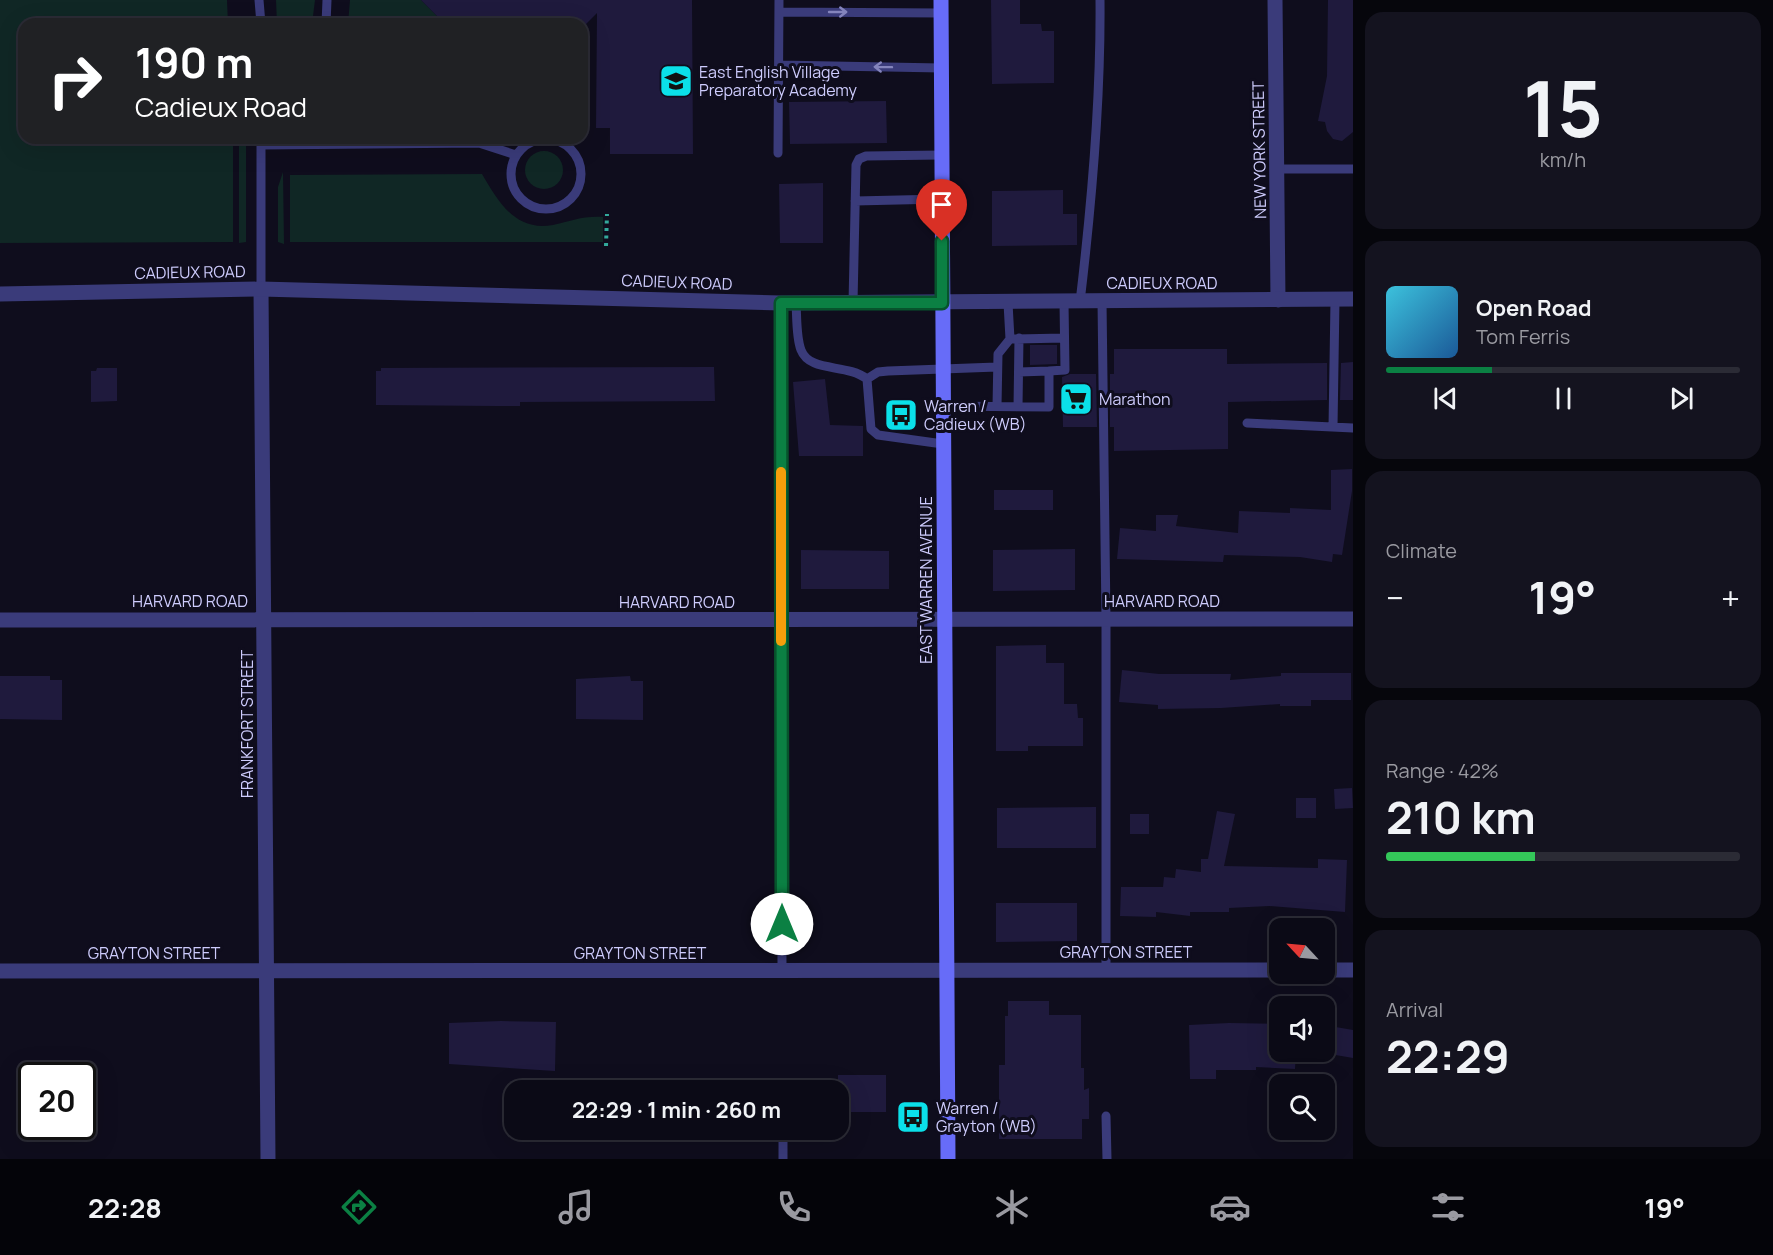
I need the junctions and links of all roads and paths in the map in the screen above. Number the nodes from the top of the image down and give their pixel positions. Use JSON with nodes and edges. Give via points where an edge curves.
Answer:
{"nodes":[{"id":1,"x":259,"y":0,"type":"edge"},
{"id":2,"x":327,"y":0,"type":"edge"},
{"id":3,"x":779,"y":0,"type":"edge"},
{"id":4,"x":1100,"y":0,"type":"edge"},
{"id":5,"x":1275,"y":0,"type":"edge"},
{"id":6,"x":941,"y":6,"type":"edge"},
{"id":7,"x":779,"y":12,"type":"junction"},
{"id":8,"x":260,"y":18,"type":"edge"},
{"id":9,"x":326,"y":18,"type":"edge"},
{"id":10,"x":779,"y":65,"type":"junction"},
{"id":11,"x":941,"y":68,"type":"junction"},
{"id":12,"x":261,"y":144,"type":"edge"},
{"id":13,"x":482,"y":144,"type":"edge"},
{"id":14,"x":529,"y":144,"type":"edge"},
{"id":15,"x":564,"y":144,"type":"edge"},
{"id":16,"x":778,"y":153,"type":"dead end"},
{"id":17,"x":516,"y":155,"type":"junction"},
{"id":18,"x":942,"y":155,"type":"junction"},
{"id":19,"x":1277,"y":169,"type":"junction"},
{"id":20,"x":1353,"y":169,"type":"edge"},
{"id":21,"x":942,"y":199,"type":"junction"},
{"id":22,"x":855,"y":201,"type":"junction"},
{"id":23,"x":607,"y":214,"type":"dead end"},
{"id":24,"x":606,"y":246,"type":"dead end"},
{"id":25,"x":261,"y":289,"type":"junction"},
{"id":26,"x":0,"y":294,"type":"edge"},
{"id":27,"x":1353,"y":299,"type":"edge"},
{"id":28,"x":1278,"y":300,"type":"junction"},
{"id":29,"x":1335,"y":300,"type":"junction"},
{"id":30,"x":1102,"y":301,"type":"junction"},
{"id":31,"x":1064,"y":302,"type":"junction"},
{"id":32,"x":1080,"y":302,"type":"junction"},
{"id":33,"x":789,"y":303,"type":"junction"},
{"id":34,"x":853,"y":303,"type":"junction"},
{"id":35,"x":942,"y":303,"type":"junction"},
{"id":36,"x":1008,"y":303,"type":"junction"},
{"id":37,"x":1064,"y":338,"type":"junction"},
{"id":38,"x":1015,"y":339,"type":"junction"},
{"id":39,"x":997,"y":367,"type":"junction"},
{"id":40,"x":943,"y":368,"type":"junction"},
{"id":41,"x":1049,"y":371,"type":"junction"},
{"id":42,"x":1019,"y":372,"type":"junction"},
{"id":43,"x":867,"y":380,"type":"junction"},
{"id":44,"x":943,"y":406,"type":"junction"},
{"id":45,"x":997,"y":406,"type":"junction"},
{"id":46,"x":1018,"y":407,"type":"junction"},
{"id":47,"x":1247,"y":423,"type":"dead end"},
{"id":48,"x":1333,"y":427,"type":"junction"},
{"id":49,"x":1353,"y":428,"type":"edge"},
{"id":50,"x":943,"y":444,"type":"junction"},
{"id":51,"x":264,"y":619,"type":"junction"},
{"id":52,"x":944,"y":619,"type":"junction"},
{"id":53,"x":1107,"y":619,"type":"junction"},
{"id":54,"x":1353,"y":619,"type":"edge"},
{"id":55,"x":0,"y":620,"type":"edge"},
{"id":56,"x":781,"y":620,"type":"junction"},
{"id":57,"x":946,"y":970,"type":"junction"},
{"id":58,"x":1106,"y":970,"type":"junction"},
{"id":59,"x":1269,"y":970,"type":"edge"},
{"id":60,"x":1335,"y":970,"type":"edge"},
{"id":61,"x":1353,"y":970,"type":"edge"},
{"id":62,"x":0,"y":971,"type":"edge"},
{"id":63,"x":266,"y":971,"type":"junction"},
{"id":64,"x":782,"y":971,"type":"junction"},
{"id":65,"x":1106,"y":1116,"type":"dead end"},
{"id":66,"x":783,"y":1140,"type":"edge"},
{"id":67,"x":268,"y":1159,"type":"edge"},
{"id":68,"x":783,"y":1159,"type":"edge"},
{"id":69,"x":948,"y":1159,"type":"edge"},
{"id":70,"x":1107,"y":1159,"type":"edge"}],
"edges":[{"from":1,"to":8,"type":"lane"},
{"from":2,"to":9,"type":"lane"},
{"from":3,"to":7,"type":"lane"},
{"from":4,"to":32,"type":"lane","via":[[1101,68]]},
{"from":5,"to":19,"type":"street","name":"NEW YORK STREET"},
{"from":7,"to":6,"type":"lane","one_way":true},
{"from":6,"to":11,"type":"main road","name":"EAST WARREN AVENUE"},
{"from":7,"to":10,"type":"lane"},
{"from":11,"to":10,"type":"lane","one_way":true},
{"from":10,"to":16,"type":"lane"},
{"from":11,"to":18,"type":"main road","name":"EAST WARREN AVENUE"},
{"from":12,"to":25,"type":"lane"},
{"from":13,"to":17,"type":"lane"},
{"from":14,"to":17,"type":"lane"},
{"from":15,"to":17,"type":"lane","via":[[577,157],[581,169],[576,193],[559,207],[537,208],[518,196],[511,176]]},
{"from":18,"to":21,"type":"main road","name":"EAST WARREN AVENUE"},
{"from":18,"to":22,"type":"lane","via":[[860,159],[856,165]]},
{"from":19,"to":20,"type":"lane"},
{"from":19,"to":28,"type":"street","name":"NEW YORK STREET"},
{"from":21,"to":22,"type":"lane"},
{"from":21,"to":35,"type":"main road","name":"EAST WARREN AVENUE"},
{"from":22,"to":34,"type":"lane"},
{"from":23,"to":24,"type":"path"},
{"from":25,"to":26,"type":"street","name":"CADIEUX ROAD"},
{"from":25,"to":33,"type":"street","name":"CADIEUX ROAD"},
{"from":25,"to":51,"type":"street","name":"FRANKFORT STREET"},
{"from":27,"to":29,"type":"street","name":"CADIEUX ROAD"},
{"from":28,"to":29,"type":"street","name":"CADIEUX ROAD"},
{"from":28,"to":30,"type":"street","name":"CADIEUX ROAD"},
{"from":29,"to":48,"type":"lane"},
{"from":30,"to":32,"type":"street","name":"CADIEUX ROAD"},
{"from":30,"to":53,"type":"lane"},
{"from":31,"to":32,"type":"street","name":"CADIEUX ROAD"},
{"from":31,"to":36,"type":"street","name":"CADIEUX ROAD"},
{"from":31,"to":37,"type":"lane"},
{"from":33,"to":34,"type":"street","name":"CADIEUX ROAD"},
{"from":33,"to":43,"type":"lane","via":[[806,360],[817,366],[856,371]]},
{"from":33,"to":56,"type":"lane"},
{"from":34,"to":35,"type":"street","name":"CADIEUX ROAD"},
{"from":35,"to":36,"type":"street","name":"CADIEUX ROAD"},
{"from":35,"to":40,"type":"main road","name":"EAST WARREN AVENUE"},
{"from":36,"to":38,"type":"lane"},
{"from":37,"to":38,"type":"lane"},
{"from":37,"to":41,"type":"lane","via":[[1065,370]]},
{"from":38,"to":39,"type":"lane","via":[[998,354]]},
{"from":38,"to":42,"type":"lane"},
{"from":39,"to":40,"type":"lane"},
{"from":39,"to":45,"type":"lane"},
{"from":40,"to":43,"type":"lane","via":[[878,372]]},
{"from":40,"to":44,"type":"main road","name":"EAST WARREN AVENUE"},
{"from":41,"to":42,"type":"lane"},
{"from":41,"to":46,"type":"lane","via":[[1049,407]]},
{"from":42,"to":46,"type":"lane"},
{"from":43,"to":50,"type":"lane","via":[[871,429],[878,435]]},
{"from":44,"to":45,"type":"lane"},
{"from":44,"to":50,"type":"main road","name":"EAST WARREN AVENUE"},
{"from":45,"to":46,"type":"lane"},
{"from":47,"to":48,"type":"lane"},
{"from":48,"to":49,"type":"lane"},
{"from":50,"to":52,"type":"main road","name":"EAST WARREN AVENUE"},
{"from":51,"to":55,"type":"street","name":"HARVARD ROAD"},
{"from":51,"to":56,"type":"street","name":"HARVARD ROAD"},
{"from":51,"to":63,"type":"street","name":"FRANKFORT STREET"},
{"from":52,"to":53,"type":"street","name":"HARVARD ROAD"},
{"from":52,"to":56,"type":"street","name":"HARVARD ROAD"},
{"from":52,"to":57,"type":"main road","name":"EAST WARREN AVENUE"},
{"from":53,"to":54,"type":"street","name":"HARVARD ROAD"},
{"from":53,"to":58,"type":"lane"},
{"from":56,"to":64,"type":"lane"},
{"from":57,"to":58,"type":"street","name":"GRAYTON STREET"},
{"from":57,"to":64,"type":"street","name":"GRAYTON STREET"},
{"from":57,"to":69,"type":"main road","name":"EAST WARREN AVENUE"},
{"from":58,"to":59,"type":"street","name":"GRAYTON STREET"},
{"from":60,"to":61,"type":"street"},
{"from":62,"to":63,"type":"street","name":"GRAYTON STREET"},
{"from":63,"to":64,"type":"street","name":"GRAYTON STREET"},
{"from":63,"to":67,"type":"street","name":"FRANKFORT STREET"},
{"from":65,"to":70,"type":"lane"},
{"from":66,"to":68,"type":"lane"}]}
